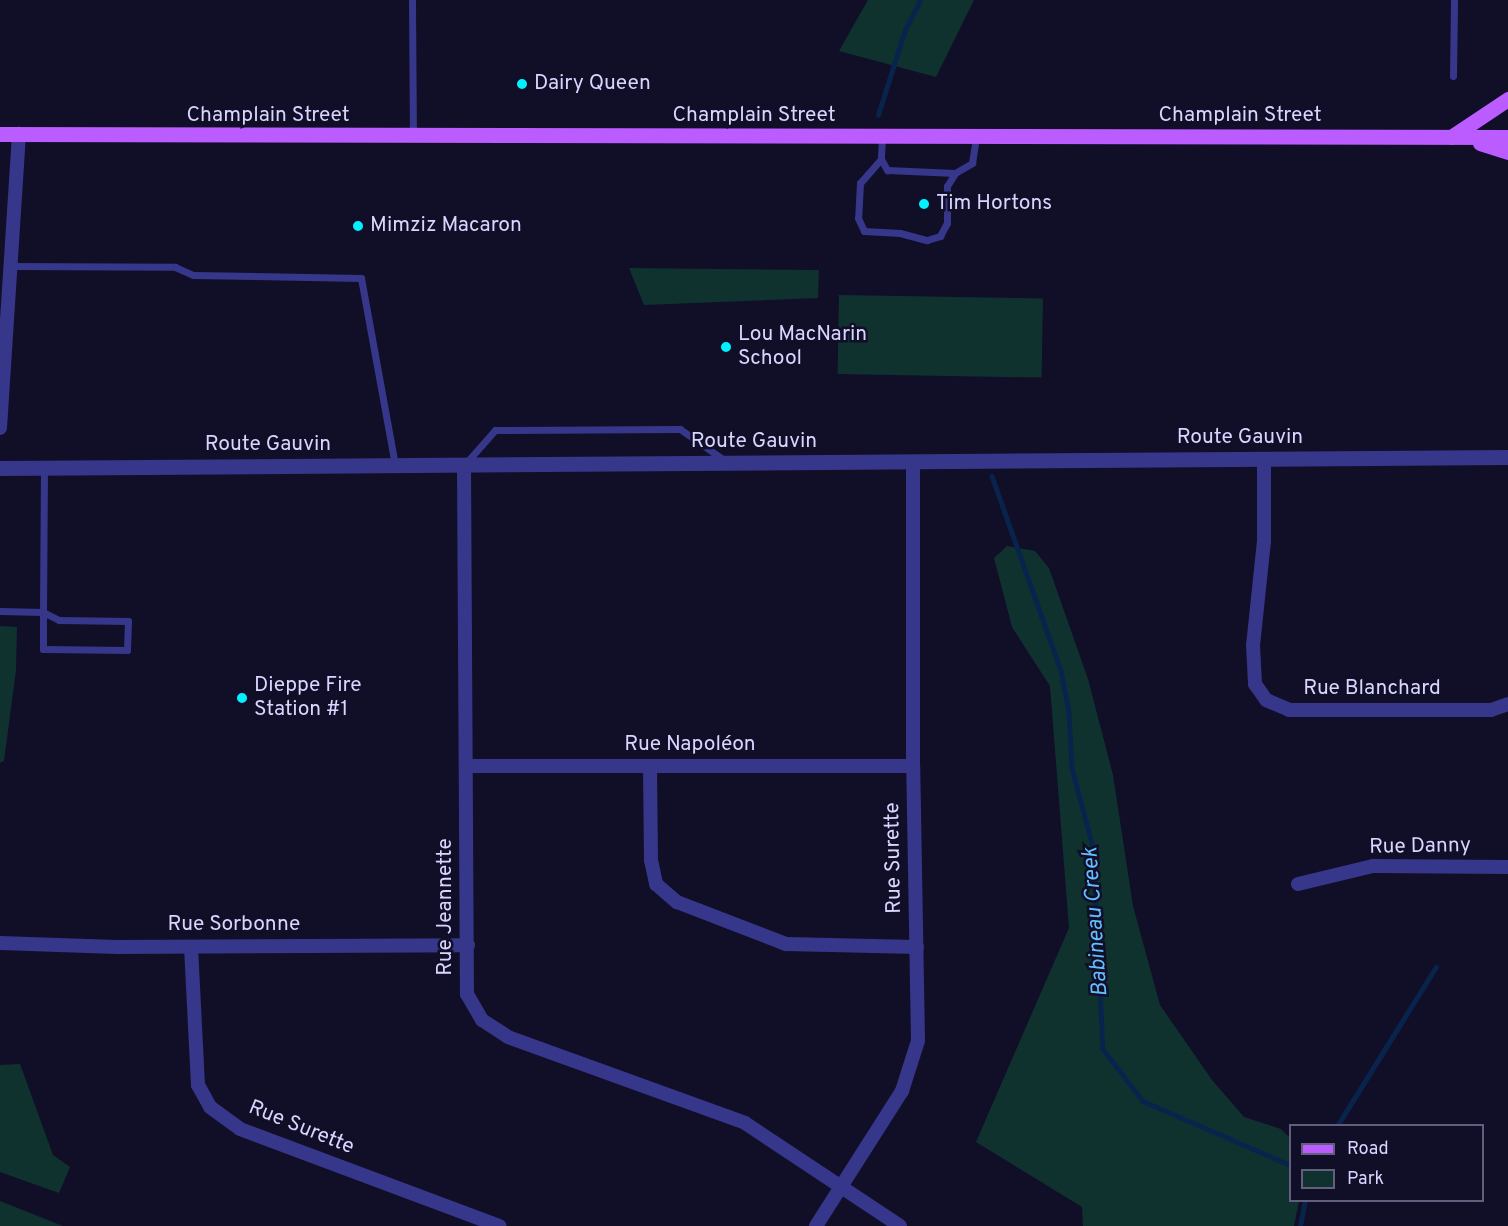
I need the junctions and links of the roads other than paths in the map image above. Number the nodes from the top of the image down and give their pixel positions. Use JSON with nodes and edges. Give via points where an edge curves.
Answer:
{"nodes":[{"id":1,"x":412,"y":0,"type":"edge"},
{"id":2,"x":1454,"y":0,"type":"edge"},
{"id":3,"x":1453,"y":76,"type":"dead end"},
{"id":4,"x":1508,"y":99,"type":"edge"},
{"id":5,"x":0,"y":134,"type":"edge"},
{"id":6,"x":19,"y":134,"type":"junction"},
{"id":7,"x":976,"y":137,"type":"junction"},
{"id":8,"x":1451,"y":137,"type":"junction"},
{"id":9,"x":1508,"y":137,"type":"edge"},
{"id":10,"x":413,"y":138,"type":"junction"},
{"id":11,"x":882,"y":138,"type":"junction"},
{"id":12,"x":1508,"y":152,"type":"edge"},
{"id":13,"x":881,"y":159,"type":"junction"},
{"id":14,"x":955,"y":173,"type":"junction"},
{"id":15,"x":10,"y":266,"type":"junction"},
{"id":16,"x":0,"y":428,"type":"edge"},
{"id":17,"x":1508,"y":457,"type":"edge"},
{"id":18,"x":1264,"y":459,"type":"junction"},
{"id":19,"x":914,"y":462,"type":"junction"},
{"id":20,"x":729,"y":463,"type":"junction"},
{"id":21,"x":395,"y":465,"type":"junction"},
{"id":22,"x":464,"y":465,"type":"junction"},
{"id":23,"x":0,"y":468,"type":"edge"},
{"id":24,"x":44,"y":468,"type":"junction"},
{"id":25,"x":0,"y":611,"type":"edge"},
{"id":26,"x":43,"y":612,"type":"junction"},
{"id":27,"x":1508,"y":704,"type":"edge"},
{"id":28,"x":466,"y":766,"type":"junction"},
{"id":29,"x":650,"y":766,"type":"junction"},
{"id":30,"x":913,"y":766,"type":"junction"},
{"id":31,"x":1508,"y":867,"type":"edge"},
{"id":32,"x":1298,"y":884,"type":"dead end"},
{"id":33,"x":0,"y":943,"type":"edge"},
{"id":34,"x":468,"y":945,"type":"junction"},
{"id":35,"x":190,"y":946,"type":"junction"},
{"id":36,"x":916,"y":947,"type":"junction"},
{"id":37,"x":841,"y":1186,"type":"junction"},
{"id":38,"x":499,"y":1226,"type":"edge"},
{"id":39,"x":816,"y":1226,"type":"edge"},
{"id":40,"x":900,"y":1226,"type":"edge"}],
"edges":[{"from":1,"to":10,"type":"lane"},
{"from":2,"to":3,"type":"lane"},
{"from":4,"to":8,"type":"main road"},
{"from":5,"to":6,"type":"main road","name":"Champlain Street"},
{"from":6,"to":10,"type":"main road","name":"Champlain Street"},
{"from":6,"to":15,"type":"street"},
{"from":7,"to":8,"type":"main road","name":"Champlain Street"},
{"from":7,"to":11,"type":"main road","name":"Champlain Street"},
{"from":7,"to":14,"type":"lane","via":[[972,163]]},
{"from":8,"to":9,"type":"main road","name":"Champlain Street"},
{"from":8,"to":12,"type":"main road"},
{"from":10,"to":11,"type":"main road","name":"Champlain Street"},
{"from":11,"to":13,"type":"lane"},
{"from":13,"to":14,"type":"lane","via":[[893,172]]},
{"from":13,"to":14,"type":"lane","via":[[860,183],[858,218],[864,231],[900,232],[927,240],[940,236],[947,223],[947,186]]},
{"from":15,"to":16,"type":"street"},
{"from":15,"to":21,"type":"lane","via":[[175,267],[193,275],[361,278]]},
{"from":17,"to":18,"type":"street","name":"Route Gauvin"},
{"from":18,"to":19,"type":"street","name":"Route Gauvin"},
{"from":18,"to":27,"type":"street","name":"Rue Blanchard","via":[[1264,541],[1253,645],[1255,684],[1266,700],[1289,710],[1491,710]]},
{"from":19,"to":20,"type":"street","name":"Route Gauvin"},
{"from":19,"to":30,"type":"street","name":"Rue Surette"},
{"from":20,"to":22,"type":"street","name":"Route Gauvin"},
{"from":20,"to":22,"type":"lane","via":[[680,429],[495,430]]},
{"from":21,"to":22,"type":"street","name":"Route Gauvin"},
{"from":21,"to":24,"type":"street","name":"Route Gauvin"},
{"from":22,"to":28,"type":"street","name":"Rue Jeannette"},
{"from":23,"to":24,"type":"street","name":"Route Gauvin"},
{"from":24,"to":26,"type":"lane"},
{"from":25,"to":26,"type":"lane"},
{"from":26,"to":26,"type":"lane","via":[[43,649],[127,650],[128,621],[59,620]]},
{"from":28,"to":29,"type":"street","name":"Rue Napoléon"},
{"from":28,"to":34,"type":"street","name":"Rue Jeannette"},
{"from":29,"to":30,"type":"street","name":"Rue Napoléon"},
{"from":29,"to":36,"type":"street","via":[[651,860],[656,884],[677,902],[786,944]]},
{"from":30,"to":36,"type":"street","name":"Rue Surette"},
{"from":31,"to":32,"type":"street","name":"Rue Danny","via":[[1373,866]]},
{"from":33,"to":35,"type":"street","name":"Rue Sorbonne"},
{"from":34,"to":35,"type":"street","name":"Rue Sorbonne"},
{"from":34,"to":37,"type":"street","name":"Rue Jeannette","via":[[467,994],[482,1020],[500,1031],[745,1123]]},
{"from":35,"to":38,"type":"street","name":"Rue Surette","via":[[198,1085],[210,1107],[240,1129]]},
{"from":36,"to":37,"type":"street","name":"Rue Surette","via":[[918,1041],[911,1070]]},
{"from":37,"to":39,"type":"street","name":"Rue Surette"},
{"from":37,"to":40,"type":"street","name":"Rue Jeannette"}]}
